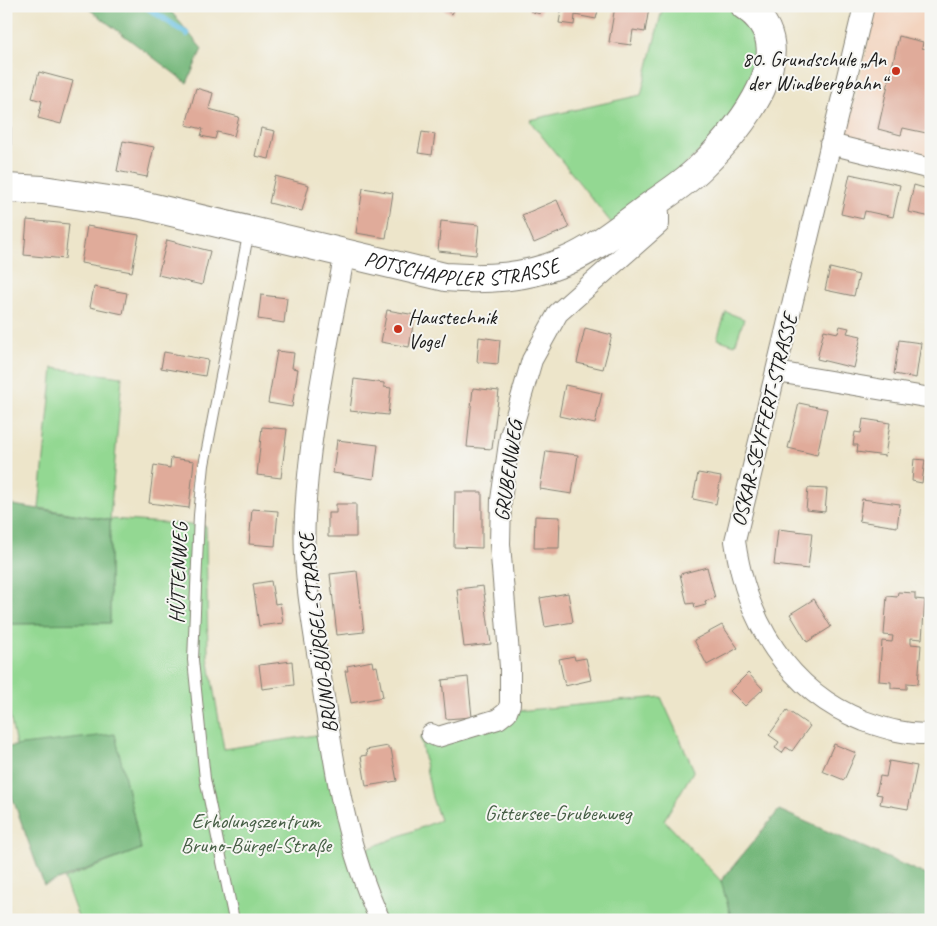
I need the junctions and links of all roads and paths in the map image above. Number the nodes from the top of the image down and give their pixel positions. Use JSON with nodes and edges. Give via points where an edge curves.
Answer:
{"nodes":[{"id":1,"x":745,"y":6,"type":"edge"},
{"id":2,"x":864,"y":6,"type":"edge"},
{"id":3,"x":830,"y":144,"type":"junction"},
{"id":4,"x":931,"y":169,"type":"edge"},
{"id":5,"x":6,"y":188,"type":"edge"},
{"id":6,"x":652,"y":205,"type":"junction"},
{"id":7,"x":249,"y":230,"type":"junction"},
{"id":8,"x":346,"y":252,"type":"junction"},
{"id":9,"x":777,"y":372,"type":"junction"},
{"id":10,"x":931,"y":398,"type":"edge"},
{"id":11,"x":431,"y":734,"type":"dead end"},
{"id":12,"x":931,"y":734,"type":"edge"},
{"id":13,"x":234,"y":920,"type":"edge"},
{"id":14,"x":380,"y":920,"type":"edge"}],
"edges":[{"from":1,"to":6,"type":"street","name":"POTSCHAPPLER STRASSE","via":[[758,16],[770,38],[772,50],[768,73],[756,98],[722,144],[700,168]]},
{"from":2,"to":3,"type":"street","name":"OSKAR-SEYFFERT-STRASSE"},
{"from":3,"to":4,"type":"street"},
{"from":3,"to":9,"type":"street","name":"OSKAR-SEYFFERT-STRASSE"},
{"from":5,"to":7,"type":"street","name":"POTSCHAPPLER STRASSE","via":[[114,200]]},
{"from":6,"to":8,"type":"street","name":"POTSCHAPPLER STRASSE","via":[[566,262],[513,276],[445,277]]},
{"from":6,"to":11,"type":"street","name":"GRUBENWEG","via":[[658,214],[658,224],[558,314],[532,360],[520,398],[505,466],[500,544],[510,667],[509,708],[498,719],[438,737]]},
{"from":7,"to":8,"type":"street","name":"POTSCHAPPLER STRASSE"},
{"from":7,"to":13,"type":"lane","name":"HÜTTENWEG","via":[[204,465],[193,660],[205,779]]},
{"from":8,"to":14,"type":"street","name":"BRUNO-BÜRGEL-STRASSE","via":[[312,448],[305,544],[308,591],[340,804]]},
{"from":9,"to":10,"type":"street"},
{"from":9,"to":12,"type":"street","name":"OSKAR-SEYFFERT-STRASSE","via":[[735,541],[758,622],[792,674],[836,707],[878,726],[909,734]]}]}
